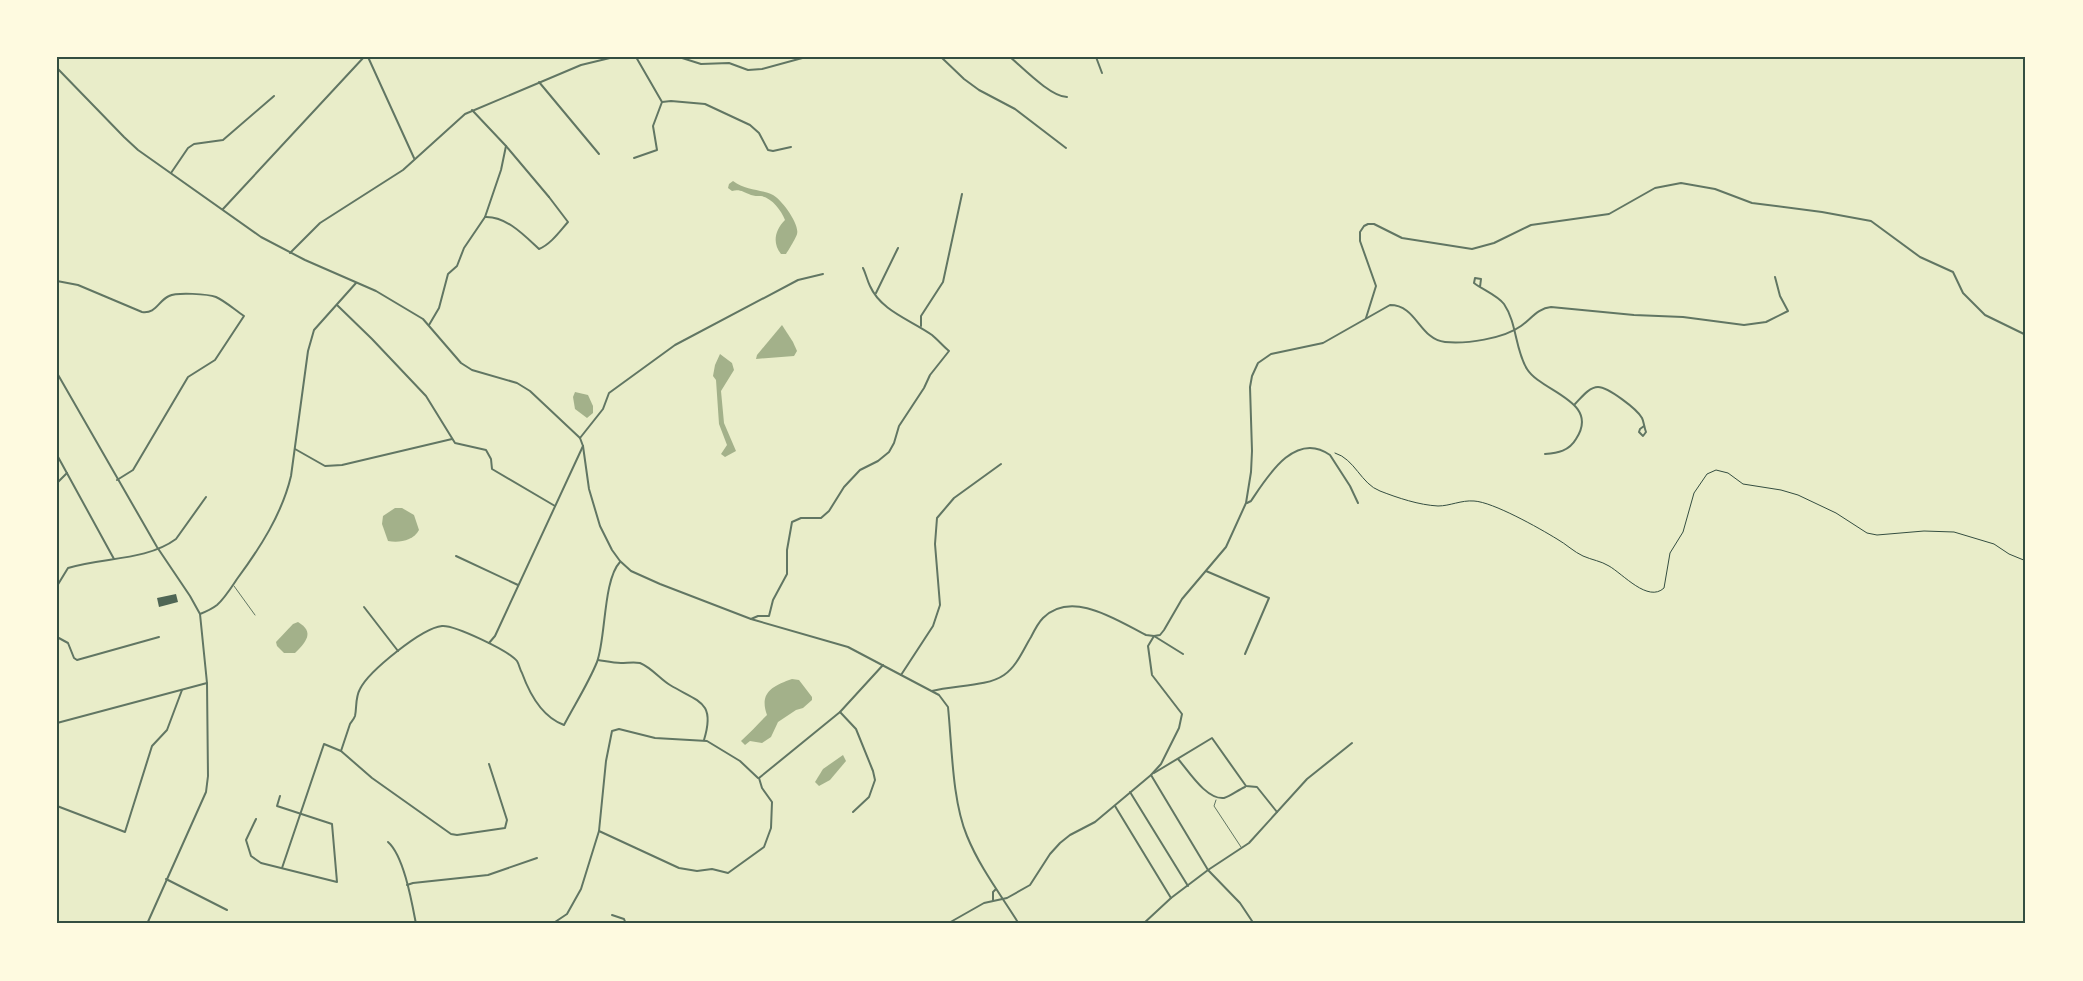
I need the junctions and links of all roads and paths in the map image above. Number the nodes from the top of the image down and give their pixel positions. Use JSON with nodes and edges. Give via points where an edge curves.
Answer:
{"nodes":[{"id":1,"x":364,"y":57,"type":"edge"},
{"id":2,"x":368,"y":57,"type":"edge"},
{"id":3,"x":614,"y":57,"type":"edge"},
{"id":4,"x":638,"y":57,"type":"edge"},
{"id":5,"x":678,"y":57,"type":"edge"},
{"id":6,"x":806,"y":57,"type":"edge"},
{"id":7,"x":941,"y":57,"type":"edge"},
{"id":8,"x":1010,"y":57,"type":"edge"},
{"id":9,"x":1096,"y":57,"type":"edge"},
{"id":10,"x":57,"y":68,"type":"edge"},
{"id":11,"x":1102,"y":73,"type":"dead end"},
{"id":12,"x":539,"y":82,"type":"junction"},
{"id":13,"x":274,"y":96,"type":"dead end"},
{"id":14,"x":1068,"y":97,"type":"dead end"},
{"id":15,"x":662,"y":102,"type":"junction"},
{"id":16,"x":472,"y":110,"type":"junction"},
{"id":17,"x":506,"y":146,"type":"junction"},
{"id":18,"x":791,"y":147,"type":"dead end"},
{"id":19,"x":1066,"y":148,"type":"dead end"},
{"id":20,"x":599,"y":154,"type":"dead end"},
{"id":21,"x":634,"y":158,"type":"dead end"},
{"id":22,"x":415,"y":159,"type":"junction"},
{"id":23,"x":171,"y":172,"type":"junction"},
{"id":24,"x":962,"y":194,"type":"dead end"},
{"id":25,"x":223,"y":210,"type":"junction"},
{"id":26,"x":485,"y":217,"type":"junction"},
{"id":27,"x":898,"y":248,"type":"dead end"},
{"id":28,"x":290,"y":253,"type":"junction"},
{"id":29,"x":863,"y":268,"type":"dead end"},
{"id":30,"x":822,"y":274,"type":"dead end"},
{"id":31,"x":1775,"y":277,"type":"dead end"},
{"id":32,"x":57,"y":281,"type":"edge"},
{"id":33,"x":356,"y":282,"type":"junction"},
{"id":34,"x":1480,"y":287,"type":"dead end"},
{"id":35,"x":876,"y":294,"type":"junction"},
{"id":36,"x":337,"y":305,"type":"junction"},
{"id":37,"x":1366,"y":318,"type":"junction"},
{"id":38,"x":429,"y":325,"type":"junction"},
{"id":39,"x":923,"y":329,"type":"junction"},
{"id":40,"x":1514,"y":330,"type":"junction"},
{"id":41,"x":2026,"y":335,"type":"edge"},
{"id":42,"x":57,"y":373,"type":"edge"},
{"id":43,"x":1575,"y":404,"type":"junction"},
{"id":44,"x":1644,"y":426,"type":"dead end"},
{"id":45,"x":580,"y":438,"type":"junction"},
{"id":46,"x":452,"y":439,"type":"junction"},
{"id":47,"x":583,"y":446,"type":"junction"},
{"id":48,"x":295,"y":449,"type":"junction"},
{"id":49,"x":1327,"y":452,"type":"junction"},
{"id":50,"x":1545,"y":454,"type":"dead end"},
{"id":51,"x":57,"y":455,"type":"edge"},
{"id":52,"x":1001,"y":464,"type":"dead end"},
{"id":53,"x":67,"y":473,"type":"junction"},
{"id":54,"x":117,"y":480,"type":"junction"},
{"id":55,"x":57,"y":483,"type":"edge"},
{"id":56,"x":206,"y":497,"type":"dead end"},
{"id":57,"x":1246,"y":503,"type":"junction"},
{"id":58,"x":1358,"y":503,"type":"dead end"},
{"id":59,"x":555,"y":507,"type":"junction"},
{"id":60,"x":157,"y":548,"type":"junction"},
{"id":61,"x":456,"y":556,"type":"dead end"},
{"id":62,"x":114,"y":559,"type":"junction"},
{"id":63,"x":620,"y":561,"type":"junction"},
{"id":64,"x":2026,"y":561,"type":"edge"},
{"id":65,"x":1206,"y":571,"type":"junction"},
{"id":66,"x":233,"y":585,"type":"junction"},
{"id":67,"x":518,"y":585,"type":"junction"},
{"id":68,"x":57,"y":586,"type":"edge"},
{"id":69,"x":364,"y":607,"type":"dead end"},
{"id":70,"x":200,"y":614,"type":"junction"},
{"id":71,"x":255,"y":615,"type":"dead end"},
{"id":72,"x":751,"y":619,"type":"junction"},
{"id":73,"x":1154,"y":636,"type":"junction"},
{"id":74,"x":57,"y":637,"type":"edge"},
{"id":75,"x":159,"y":637,"type":"dead end"},
{"id":76,"x":489,"y":643,"type":"junction"},
{"id":77,"x":398,"y":651,"type":"junction"},
{"id":78,"x":1183,"y":654,"type":"dead end"},
{"id":79,"x":1245,"y":654,"type":"dead end"},
{"id":80,"x":598,"y":660,"type":"junction"},
{"id":81,"x":883,"y":665,"type":"junction"},
{"id":82,"x":901,"y":675,"type":"junction"},
{"id":83,"x":207,"y":683,"type":"junction"},
{"id":84,"x":182,"y":690,"type":"junction"},
{"id":85,"x":932,"y":691,"type":"junction"},
{"id":86,"x":840,"y":712,"type":"junction"},
{"id":87,"x":57,"y":723,"type":"edge"},
{"id":88,"x":704,"y":740,"type":"junction"},
{"id":89,"x":1352,"y":743,"type":"dead end"},
{"id":90,"x":341,"y":750,"type":"junction"},
{"id":91,"x":1178,"y":759,"type":"junction"},
{"id":92,"x":489,"y":764,"type":"dead end"},
{"id":93,"x":1152,"y":775,"type":"junction"},
{"id":94,"x":759,"y":778,"type":"junction"},
{"id":95,"x":1246,"y":786,"type":"junction"},
{"id":96,"x":1130,"y":792,"type":"junction"},
{"id":97,"x":280,"y":796,"type":"dead end"},
{"id":98,"x":1217,"y":798,"type":"junction"},
{"id":99,"x":1115,"y":805,"type":"junction"},
{"id":100,"x":57,"y":806,"type":"edge"},
{"id":101,"x":853,"y":812,"type":"dead end"},
{"id":102,"x":1277,"y":812,"type":"junction"},
{"id":103,"x":300,"y":814,"type":"junction"},
{"id":104,"x":256,"y":819,"type":"dead end"},
{"id":105,"x":599,"y":831,"type":"junction"},
{"id":106,"x":388,"y":843,"type":"dead end"},
{"id":107,"x":1242,"y":848,"type":"junction"},
{"id":108,"x":537,"y":858,"type":"dead end"},
{"id":109,"x":282,"y":868,"type":"junction"},
{"id":110,"x":1208,"y":870,"type":"junction"},
{"id":111,"x":166,"y":879,"type":"junction"},
{"id":112,"x":407,"y":885,"type":"junction"},
{"id":113,"x":1188,"y":886,"type":"junction"},
{"id":114,"x":996,"y":889,"type":"junction"},
{"id":115,"x":1171,"y":898,"type":"junction"},
{"id":116,"x":1003,"y":899,"type":"junction"},
{"id":117,"x":993,"y":900,"type":"junction"},
{"id":118,"x":227,"y":910,"type":"dead end"},
{"id":119,"x":612,"y":915,"type":"dead end"},
{"id":120,"x":147,"y":924,"type":"edge"},
{"id":121,"x":416,"y":924,"type":"edge"},
{"id":122,"x":552,"y":924,"type":"edge"},
{"id":123,"x":626,"y":924,"type":"edge"},
{"id":124,"x":681,"y":924,"type":"edge"},
{"id":125,"x":689,"y":924,"type":"edge"},
{"id":126,"x":947,"y":924,"type":"edge"},
{"id":127,"x":1019,"y":924,"type":"edge"},
{"id":128,"x":1143,"y":924,"type":"edge"},
{"id":129,"x":1254,"y":924,"type":"edge"}],
"edges":[{"from":1,"to":25,"type":"street"},
{"from":2,"to":22,"type":"street"},
{"from":3,"to":12,"type":"street"},
{"from":4,"to":15,"type":"street"},
{"from":5,"to":6,"type":"street","via":[[701,64],[729,63],[748,70]]},
{"from":7,"to":19,"type":"street","via":[[972,84]]},
{"from":8,"to":14,"type":"street","via":[[1047,88]]},
{"from":9,"to":11,"type":"street"},
{"from":10,"to":23,"type":"street","via":[[124,137]]},
{"from":12,"to":16,"type":"street"},
{"from":12,"to":20,"type":"street"},
{"from":13,"to":23,"type":"street","via":[[223,140],[188,147]]},
{"from":15,"to":18,"type":"street","via":[[705,104],[750,125],[768,150]]},
{"from":15,"to":21,"type":"street","via":[[653,126],[657,150]]},
{"from":16,"to":17,"type":"street"},
{"from":16,"to":22,"type":"street"},
{"from":17,"to":26,"type":"street"},
{"from":17,"to":26,"type":"street","via":[[568,222],[539,249],[513,226]]},
{"from":22,"to":28,"type":"street","via":[[320,223]]},
{"from":23,"to":25,"type":"street"},
{"from":24,"to":39,"type":"street","via":[[943,282],[921,316]]},
{"from":25,"to":28,"type":"street"},
{"from":26,"to":38,"type":"street","via":[[457,266],[448,274],[439,308]]},
{"from":27,"to":35,"type":"street"},
{"from":28,"to":33,"type":"street"},
{"from":29,"to":35,"type":"street"},
{"from":30,"to":45,"type":"street","via":[[798,280],[659,355],[609,393],[603,409]]},
{"from":31,"to":40,"type":"street","via":[[1788,310],[1756,325],[1551,307]]},
{"from":32,"to":54,"type":"street","via":[[78,285],[142,312],[148,313],[177,293],[215,297],[244,316],[215,360],[188,377],[133,470]]},
{"from":33,"to":36,"type":"street"},
{"from":33,"to":38,"type":"street"},
{"from":34,"to":40,"type":"street","via":[[1504,304]]},
{"from":35,"to":39,"type":"street","via":[[904,320]]},
{"from":36,"to":46,"type":"street","via":[[426,396]]},
{"from":36,"to":48,"type":"street","via":[[314,330]]},
{"from":37,"to":40,"type":"street","via":[[1390,305],[1400,305],[1432,338],[1457,342]]},
{"from":37,"to":41,"type":"street","via":[[1376,286],[1360,241],[1360,232],[1368,224],[1402,238],[1472,249],[1531,225],[1609,214],[1655,188],[1681,183],[1714,189],[1752,203],[1871,221],[1920,257],[1953,272],[1963,293],[1985,315]]},
{"from":37,"to":57,"type":"street","via":[[1323,343],[1271,354],[1258,363],[1250,387],[1252,459]]},
{"from":38,"to":45,"type":"street","via":[[461,363],[530,391]]},
{"from":39,"to":72,"type":"street","via":[[949,351],[899,426],[889,452],[860,470],[821,518],[792,522],[783,584],[769,616]]},
{"from":40,"to":43,"type":"street","via":[[1528,372]]},
{"from":42,"to":54,"type":"street"},
{"from":43,"to":44,"type":"street","via":[[1600,387],[1636,411]]},
{"from":43,"to":50,"type":"street","via":[[1581,421],[1577,438],[1566,450]]},
{"from":45,"to":47,"type":"street"},
{"from":46,"to":48,"type":"street","via":[[342,465],[325,466]]},
{"from":46,"to":59,"type":"street","via":[[486,450],[492,469]]},
{"from":47,"to":59,"type":"street"},
{"from":47,"to":63,"type":"street","via":[[593,507]]},
{"from":48,"to":66,"type":"street","via":[[287,495]]},
{"from":49,"to":57,"type":"street","via":[[1304,449],[1288,454]]},
{"from":49,"to":58,"type":"street"},
{"from":49,"to":64,"type":"path","via":[[1344,457],[1377,490],[1440,506],[1456,501],[1487,503],[1583,556],[1609,565],[1631,583],[1651,592],[1664,588],[1670,553],[1683,532],[1694,493],[1707,474],[1716,470],[1743,484],[1798,495],[1867,533],[1954,532],[1994,544]]},
{"from":51,"to":53,"type":"street"},
{"from":52,"to":82,"type":"street","via":[[954,498],[937,518],[940,605],[933,626]]},
{"from":53,"to":55,"type":"street"},
{"from":53,"to":62,"type":"street"},
{"from":54,"to":60,"type":"street"},
{"from":56,"to":60,"type":"street","via":[[176,539]]},
{"from":57,"to":65,"type":"street","via":[[1226,547]]},
{"from":59,"to":67,"type":"street"},
{"from":60,"to":62,"type":"street"},
{"from":60,"to":70,"type":"street"},
{"from":61,"to":67,"type":"street"},
{"from":62,"to":68,"type":"street","via":[[69,568]]},
{"from":63,"to":72,"type":"street","via":[[631,571],[660,584]]},
{"from":63,"to":80,"type":"street","via":[[613,578]]},
{"from":65,"to":73,"type":"street","via":[[1164,630]]},
{"from":65,"to":79,"type":"street","via":[[1269,598]]},
{"from":66,"to":70,"type":"street","via":[[216,605]]},
{"from":66,"to":71,"type":"lane"},
{"from":67,"to":76,"type":"street"},
{"from":69,"to":77,"type":"street"},
{"from":70,"to":83,"type":"street"},
{"from":72,"to":81,"type":"street","via":[[848,647]]},
{"from":73,"to":78,"type":"street"},
{"from":73,"to":85,"type":"street","via":[[1086,608],[1065,607],[1043,618],[1004,675],[987,682]]},
{"from":73,"to":93,"type":"street","via":[[1148,646],[1152,675],[1182,714],[1179,728]]},
{"from":74,"to":75,"type":"street","via":[[68,643],[78,660]]},
{"from":76,"to":77,"type":"street","via":[[443,626],[429,629]]},
{"from":76,"to":80,"type":"street","via":[[517,660],[542,710],[564,725]]},
{"from":77,"to":90,"type":"street","via":[[359,690],[355,717]]},
{"from":80,"to":88,"type":"street","via":[[638,663],[695,698],[708,714]]},
{"from":81,"to":82,"type":"street"},
{"from":81,"to":86,"type":"street"},
{"from":82,"to":85,"type":"street"},
{"from":83,"to":84,"type":"street"},
{"from":83,"to":111,"type":"street","via":[[206,792]]},
{"from":84,"to":87,"type":"street"},
{"from":84,"to":100,"type":"street","via":[[167,730],[152,746],[125,832]]},
{"from":85,"to":114,"type":"street","via":[[948,707],[959,810],[966,834]]},
{"from":86,"to":94,"type":"street"},
{"from":86,"to":101,"type":"street","via":[[856,729],[875,780],[869,797]]},
{"from":88,"to":94,"type":"street","via":[[740,761]]},
{"from":88,"to":105,"type":"street","via":[[612,731]]},
{"from":89,"to":102,"type":"street","via":[[1307,779]]},
{"from":90,"to":92,"type":"street","via":[[372,778],[442,829],[457,835],[505,828],[507,820]]},
{"from":90,"to":103,"type":"street","via":[[324,744]]},
{"from":91,"to":93,"type":"street"},
{"from":91,"to":95,"type":"street","via":[[1212,738]]},
{"from":91,"to":98,"type":"street","via":[[1202,788]]},
{"from":93,"to":96,"type":"street"},
{"from":93,"to":110,"type":"street"},
{"from":94,"to":105,"type":"street","via":[[772,802],[771,828],[764,847],[728,873],[679,868]]},
{"from":95,"to":98,"type":"street"},
{"from":95,"to":102,"type":"street","via":[[1257,787]]},
{"from":96,"to":99,"type":"street"},
{"from":96,"to":113,"type":"street"},
{"from":97,"to":103,"type":"street","via":[[277,806]]},
{"from":98,"to":107,"type":"lane","via":[[1214,806]]},
{"from":99,"to":115,"type":"street"},
{"from":99,"to":116,"type":"street","via":[[1060,843],[1030,885]]},
{"from":102,"to":107,"type":"street"},
{"from":103,"to":109,"type":"street"},
{"from":103,"to":109,"type":"street","via":[[332,824],[337,882]]},
{"from":104,"to":109,"type":"street","via":[[246,840],[251,856]]},
{"from":105,"to":122,"type":"street","via":[[581,889],[567,914]]},
{"from":106,"to":112,"type":"street","via":[[399,860]]},
{"from":107,"to":110,"type":"street"},
{"from":108,"to":112,"type":"street","via":[[488,875]]},
{"from":110,"to":113,"type":"street"},
{"from":110,"to":129,"type":"street"},
{"from":111,"to":118,"type":"street"},
{"from":111,"to":120,"type":"street"},
{"from":112,"to":121,"type":"street"},
{"from":113,"to":115,"type":"street"},
{"from":114,"to":116,"type":"street"},
{"from":114,"to":117,"type":"street"},
{"from":115,"to":128,"type":"street"},
{"from":116,"to":117,"type":"street"},
{"from":116,"to":127,"type":"street"},
{"from":117,"to":126,"type":"street"},
{"from":119,"to":123,"type":"street","via":[[624,919]]},
{"from":124,"to":125,"type":"street"}]}
